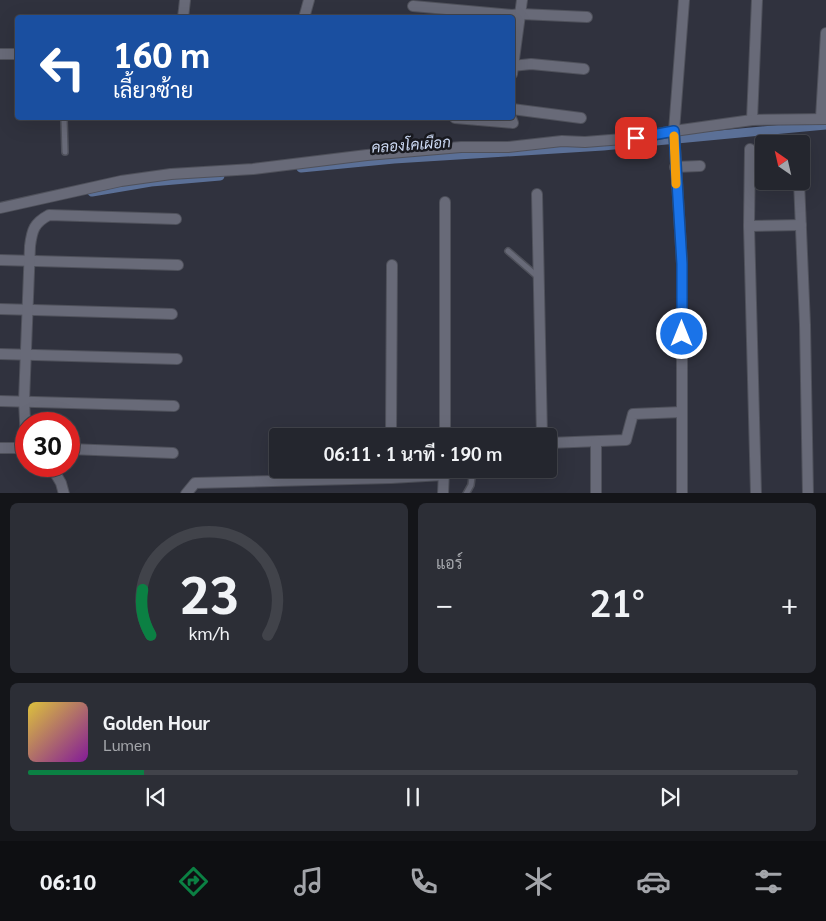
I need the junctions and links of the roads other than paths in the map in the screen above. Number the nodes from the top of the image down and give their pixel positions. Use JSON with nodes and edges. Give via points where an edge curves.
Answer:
{"nodes":[{"id":1,"x":185,"y":0,"type":"edge"},
{"id":2,"x":309,"y":0,"type":"edge"},
{"id":3,"x":522,"y":0,"type":"edge"},
{"id":4,"x":684,"y":0,"type":"edge"},
{"id":5,"x":757,"y":0,"type":"edge"},
{"id":6,"x":413,"y":6,"type":"dead end"},
{"id":7,"x":521,"y":14,"type":"junction"},
{"id":8,"x":183,"y":15,"type":"edge"},
{"id":9,"x":305,"y":15,"type":"edge"},
{"id":10,"x":587,"y":17,"type":"dead end"},
{"id":11,"x":826,"y":33,"type":"edge"},
{"id":12,"x":0,"y":54,"type":"edge"},
{"id":13,"x":15,"y":54,"type":"edge"},
{"id":14,"x":515,"y":54,"type":"edge"},
{"id":15,"x":515,"y":68,"type":"edge"},
{"id":16,"x":584,"y":69,"type":"dead end"},
{"id":17,"x":515,"y":109,"type":"edge"},
{"id":18,"x":580,"y":118,"type":"dead end"},
{"id":19,"x":823,"y":119,"type":"edge"},
{"id":20,"x":64,"y":120,"type":"edge"},
{"id":21,"x":478,"y":120,"type":"edge"},
{"id":22,"x":512,"y":120,"type":"edge"},
{"id":23,"x":752,"y":120,"type":"junction"},
{"id":24,"x":674,"y":136,"type":"junction"},
{"id":25,"x":750,"y":149,"type":"dead end"},
{"id":26,"x":65,"y":152,"type":"dead end"},
{"id":27,"x":700,"y":166,"type":"dead end"},
{"id":28,"x":675,"y":167,"type":"junction"},
{"id":29,"x":799,"y":190,"type":"edge"},
{"id":30,"x":537,"y":194,"type":"dead end"},
{"id":31,"x":444,"y":202,"type":"dead end"},
{"id":32,"x":0,"y":208,"type":"edge"},
{"id":33,"x":176,"y":219,"type":"dead end"},
{"id":34,"x":801,"y":225,"type":"junction"},
{"id":35,"x":749,"y":226,"type":"junction"},
{"id":36,"x":508,"y":251,"type":"dead end"},
{"id":37,"x":0,"y":260,"type":"edge"},
{"id":38,"x":29,"y":261,"type":"junction"},
{"id":39,"x":178,"y":265,"type":"dead end"},
{"id":40,"x":392,"y":265,"type":"dead end"},
{"id":41,"x":538,"y":278,"type":"junction"},
{"id":42,"x":0,"y":308,"type":"edge"},
{"id":43,"x":27,"y":309,"type":"junction"},
{"id":44,"x":172,"y":314,"type":"dead end"},
{"id":45,"x":0,"y":354,"type":"edge"},
{"id":46,"x":26,"y":354,"type":"junction"},
{"id":47,"x":177,"y":359,"type":"dead end"},
{"id":48,"x":24,"y":401,"type":"junction"},
{"id":49,"x":0,"y":402,"type":"edge"},
{"id":50,"x":174,"y":406,"type":"dead end"},
{"id":51,"x":25,"y":412,"type":"edge"},
{"id":52,"x":682,"y":412,"type":"junction"},
{"id":53,"x":391,"y":428,"type":"edge"},
{"id":54,"x":444,"y":428,"type":"edge"},
{"id":55,"x":542,"y":428,"type":"edge"},
{"id":56,"x":596,"y":442,"type":"junction"},
{"id":57,"x":557,"y":443,"type":"edge"},
{"id":58,"x":0,"y":448,"type":"edge"},
{"id":59,"x":15,"y":448,"type":"edge"},
{"id":60,"x":80,"y":449,"type":"edge"},
{"id":61,"x":173,"y":452,"type":"dead end"},
{"id":62,"x":57,"y":477,"type":"edge"},
{"id":63,"x":292,"y":478,"type":"edge"},
{"id":64,"x":443,"y":478,"type":"edge"},
{"id":65,"x":472,"y":478,"type":"edge"},
{"id":66,"x":64,"y":493,"type":"edge"},
{"id":67,"x":187,"y":493,"type":"edge"},
{"id":68,"x":443,"y":493,"type":"edge"},
{"id":69,"x":467,"y":493,"type":"edge"},
{"id":70,"x":596,"y":493,"type":"edge"},
{"id":71,"x":682,"y":493,"type":"edge"},
{"id":72,"x":756,"y":493,"type":"edge"},
{"id":73,"x":808,"y":493,"type":"edge"}],
"edges":[{"from":1,"to":8,"type":"street"},
{"from":2,"to":9,"type":"street"},
{"from":3,"to":7,"type":"street"},
{"from":4,"to":24,"type":"street"},
{"from":5,"to":23,"type":"street"},
{"from":6,"to":7,"type":"street"},
{"from":7,"to":10,"type":"street"},
{"from":7,"to":14,"type":"street"},
{"from":11,"to":19,"type":"street"},
{"from":12,"to":13,"type":"street"},
{"from":15,"to":16,"type":"street","via":[[531,64]]},
{"from":17,"to":18,"type":"street"},
{"from":19,"to":23,"type":"street"},
{"from":20,"to":26,"type":"lane"},
{"from":21,"to":22,"type":"street","via":[[513,123]]},
{"from":23,"to":24,"type":"street"},
{"from":24,"to":28,"type":"street"},
{"from":24,"to":32,"type":"street","via":[[461,147],[171,174],[120,181]]},
{"from":25,"to":35,"type":"street"},
{"from":27,"to":28,"type":"street"},
{"from":28,"to":52,"type":"street","via":[[682,264]]},
{"from":29,"to":34,"type":"street"},
{"from":30,"to":41,"type":"street"},
{"from":31,"to":54,"type":"street"},
{"from":33,"to":38,"type":"street","via":[[48,215],[32,230]]},
{"from":34,"to":35,"type":"street"},
{"from":34,"to":73,"type":"street"},
{"from":35,"to":72,"type":"street"},
{"from":36,"to":41,"type":"lane"},
{"from":37,"to":38,"type":"street"},
{"from":38,"to":39,"type":"street"},
{"from":38,"to":43,"type":"street"},
{"from":40,"to":53,"type":"street"},
{"from":41,"to":55,"type":"street"},
{"from":42,"to":43,"type":"street"},
{"from":43,"to":44,"type":"street"},
{"from":43,"to":46,"type":"street"},
{"from":45,"to":46,"type":"street"},
{"from":46,"to":47,"type":"street"},
{"from":46,"to":48,"type":"street"},
{"from":48,"to":49,"type":"street"},
{"from":48,"to":50,"type":"street"},
{"from":48,"to":51,"type":"street"},
{"from":52,"to":56,"type":"street","via":[[633,414],[626,440]]},
{"from":52,"to":71,"type":"street"},
{"from":56,"to":57,"type":"street"},
{"from":56,"to":70,"type":"street"},
{"from":58,"to":59,"type":"street"},
{"from":60,"to":61,"type":"street"},
{"from":62,"to":66,"type":"street"},
{"from":63,"to":67,"type":"street","via":[[194,483]]},
{"from":64,"to":68,"type":"street"},
{"from":65,"to":69,"type":"lane"}]}
